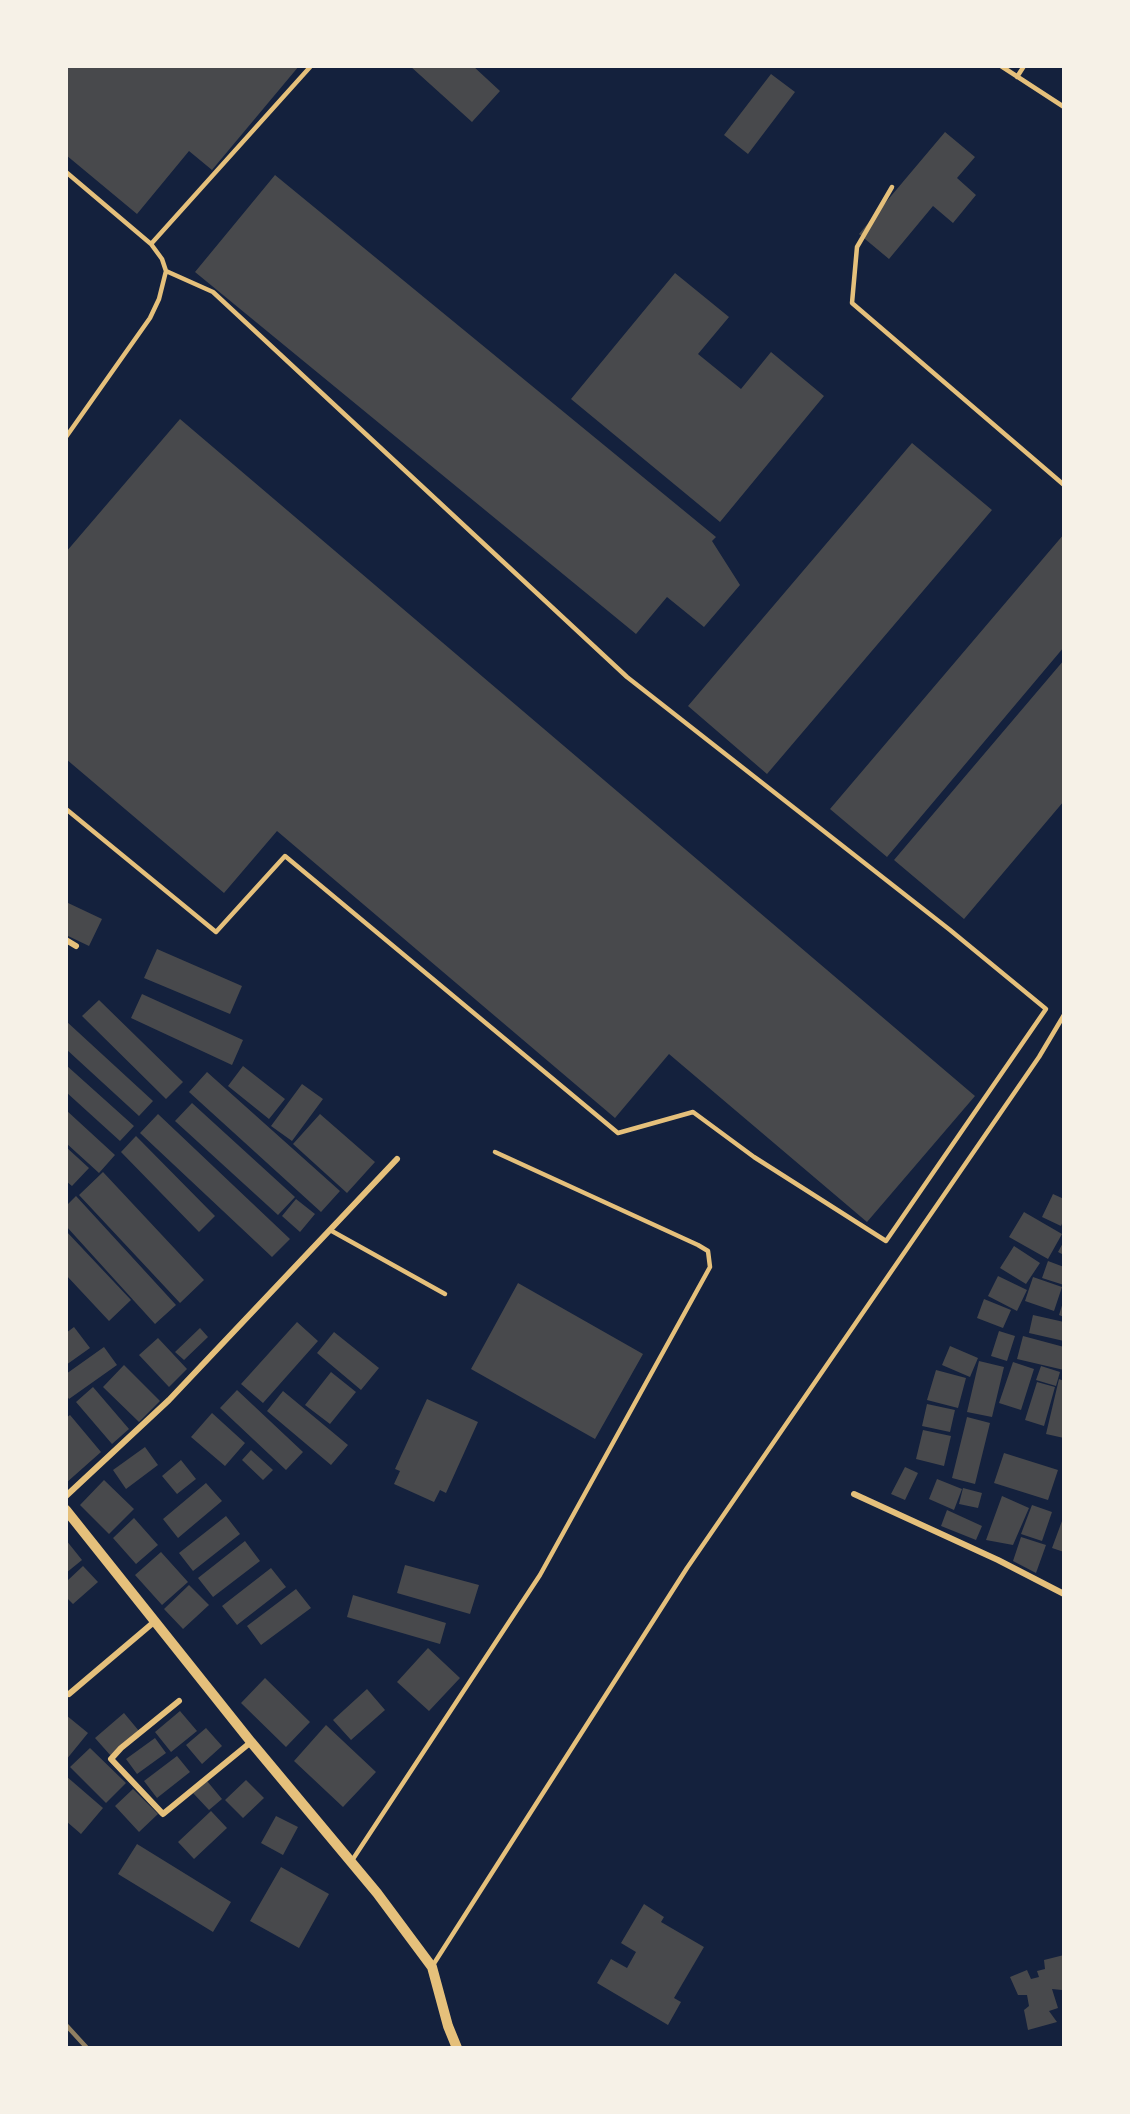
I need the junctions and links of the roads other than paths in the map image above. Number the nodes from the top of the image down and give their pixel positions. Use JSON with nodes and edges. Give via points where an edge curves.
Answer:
{"nodes":[{"id":1,"x":311,"y":66,"type":"edge"},
{"id":2,"x":1001,"y":66,"type":"edge"},
{"id":3,"x":1024,"y":66,"type":"edge"},
{"id":4,"x":1017,"y":77,"type":"junction"},
{"id":5,"x":1064,"y":106,"type":"edge"},
{"id":6,"x":66,"y":172,"type":"edge"},
{"id":7,"x":892,"y":187,"type":"dead end"},
{"id":8,"x":150,"y":244,"type":"junction"},
{"id":9,"x":166,"y":271,"type":"junction"},
{"id":10,"x":66,"y":437,"type":"edge"},
{"id":11,"x":1064,"y":485,"type":"edge"},
{"id":12,"x":66,"y":809,"type":"edge"},
{"id":13,"x":66,"y":940,"type":"edge"},
{"id":14,"x":76,"y":946,"type":"dead end"},
{"id":15,"x":1064,"y":1016,"type":"edge"},
{"id":16,"x":495,"y":1152,"type":"dead end"},
{"id":17,"x":397,"y":1159,"type":"dead end"},
{"id":18,"x":330,"y":1230,"type":"junction"},
{"id":19,"x":445,"y":1294,"type":"dead end"},
{"id":20,"x":854,"y":1494,"type":"dead end"},
{"id":21,"x":66,"y":1496,"type":"edge"},
{"id":22,"x":66,"y":1510,"type":"edge"},
{"id":23,"x":1064,"y":1594,"type":"edge"},
{"id":24,"x":154,"y":1622,"type":"junction"},
{"id":25,"x":69,"y":1694,"type":"dead end"},
{"id":26,"x":179,"y":1701,"type":"dead end"},
{"id":27,"x":250,"y":1742,"type":"junction"},
{"id":28,"x":351,"y":1862,"type":"junction"},
{"id":29,"x":432,"y":1967,"type":"junction"},
{"id":30,"x":457,"y":2048,"type":"edge"}],
"edges":[{"from":1,"to":8,"type":"lane"},
{"from":2,"to":4,"type":"lane"},
{"from":3,"to":4,"type":"lane"},
{"from":4,"to":5,"type":"lane"},
{"from":6,"to":8,"type":"lane"},
{"from":7,"to":11,"type":"lane","via":[[856,247],[852,303]]},
{"from":8,"to":9,"type":"lane"},
{"from":9,"to":10,"type":"lane","via":[[150,318]]},
{"from":9,"to":12,"type":"lane","via":[[213,292],[627,677],[1046,1009],[886,1241],[754,1157],[693,1112],[618,1133],[285,856],[216,932]]},
{"from":13,"to":14,"type":"street"},
{"from":15,"to":29,"type":"lane","via":[[687,1568]]},
{"from":16,"to":28,"type":"lane","via":[[698,1245],[708,1251],[710,1267],[540,1575]]},
{"from":17,"to":18,"type":"street"},
{"from":18,"to":19,"type":"lane"},
{"from":18,"to":21,"type":"street","via":[[169,1400]]},
{"from":20,"to":23,"type":"street"},
{"from":22,"to":24,"type":"street"},
{"from":24,"to":25,"type":"street"},
{"from":24,"to":27,"type":"street"},
{"from":26,"to":27,"type":"street","via":[[111,1759],[163,1814]]},
{"from":27,"to":28,"type":"street"},
{"from":28,"to":29,"type":"street"},
{"from":29,"to":30,"type":"street"}]}
